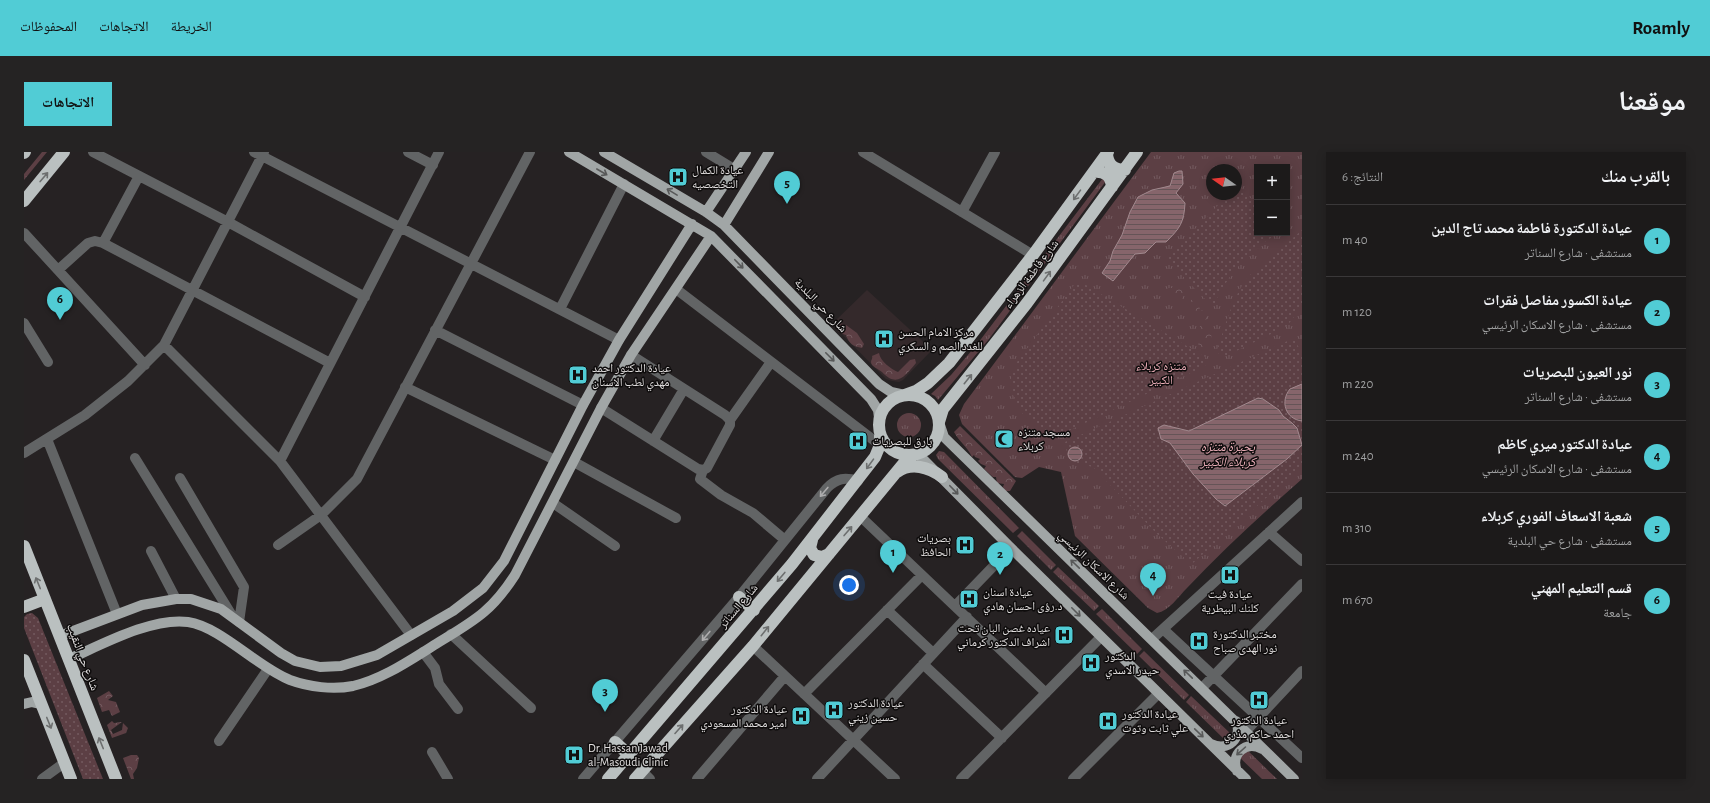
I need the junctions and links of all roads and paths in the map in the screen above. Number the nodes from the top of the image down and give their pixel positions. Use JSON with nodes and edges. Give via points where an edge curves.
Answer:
{"nodes":[{"id":1,"x":64,"y":152,"type":"edge"},
{"id":2,"x":93,"y":152,"type":"edge"},
{"id":3,"x":408,"y":152,"type":"edge"},
{"id":4,"x":439,"y":152,"type":"edge"},
{"id":5,"x":530,"y":152,"type":"edge"},
{"id":6,"x":569,"y":152,"type":"edge"},
{"id":7,"x":604,"y":152,"type":"edge"},
{"id":8,"x":706,"y":152,"type":"edge"},
{"id":9,"x":746,"y":152,"type":"edge"},
{"id":10,"x":769,"y":152,"type":"edge"},
{"id":11,"x":863,"y":152,"type":"edge"},
{"id":12,"x":995,"y":152,"type":"edge"},
{"id":13,"x":1137,"y":152,"type":"edge"},
{"id":14,"x":260,"y":153,"type":"edge"},
{"id":15,"x":1108,"y":153,"type":"edge"},
{"id":16,"x":433,"y":165,"type":"junction"},
{"id":17,"x":734,"y":169,"type":"junction"},
{"id":18,"x":1125,"y":170,"type":"junction"},
{"id":19,"x":1094,"y":172,"type":"junction"},
{"id":20,"x":138,"y":176,"type":"junction"},
{"id":21,"x":624,"y":184,"type":"junction"},
{"id":22,"x":1112,"y":187,"type":"junction"},
{"id":23,"x":24,"y":201,"type":"edge"},
{"id":24,"x":706,"y":212,"type":"junction"},
{"id":25,"x":962,"y":212,"type":"junction"},
{"id":26,"x":228,"y":222,"type":"junction"},
{"id":27,"x":692,"y":224,"type":"junction"},
{"id":28,"x":724,"y":225,"type":"junction"},
{"id":29,"x":401,"y":227,"type":"junction"},
{"id":30,"x":24,"y":233,"type":"edge"},
{"id":31,"x":711,"y":236,"type":"junction"},
{"id":32,"x":103,"y":243,"type":"junction"},
{"id":33,"x":1033,"y":255,"type":"junction"},
{"id":34,"x":471,"y":263,"type":"junction"},
{"id":35,"x":58,"y":270,"type":"junction"},
{"id":36,"x":193,"y":289,"type":"junction"},
{"id":37,"x":676,"y":289,"type":"junction"},
{"id":38,"x":787,"y":289,"type":"junction"},
{"id":39,"x":365,"y":297,"type":"junction"},
{"id":40,"x":798,"y":300,"type":"junction"},
{"id":41,"x":775,"y":302,"type":"junction"},
{"id":42,"x":560,"y":309,"type":"junction"},
{"id":43,"x":787,"y":314,"type":"junction"},
{"id":44,"x":24,"y":323,"type":"edge"},
{"id":45,"x":435,"y":330,"type":"junction"},
{"id":46,"x":619,"y":340,"type":"junction"},
{"id":47,"x":164,"y":345,"type":"junction"},
{"id":48,"x":631,"y":356,"type":"junction"},
{"id":49,"x":48,"y":362,"type":"dead end"},
{"id":50,"x":771,"y":362,"type":"junction"},
{"id":51,"x":330,"y":363,"type":"junction"},
{"id":52,"x":145,"y":365,"type":"junction"},
{"id":53,"x":405,"y":387,"type":"junction"},
{"id":54,"x":684,"y":389,"type":"junction"},
{"id":55,"x":905,"y":395,"type":"junction"},
{"id":56,"x":583,"y":405,"type":"junction"},
{"id":57,"x":601,"y":408,"type":"junction"},
{"id":58,"x":879,"y":418,"type":"junction"},
{"id":59,"x":730,"y":420,"type":"junction"},
{"id":60,"x":939,"y":422,"type":"junction"},
{"id":61,"x":46,"y":439,"type":"junction"},
{"id":62,"x":880,"y":440,"type":"junction"},
{"id":63,"x":653,"y":441,"type":"junction"},
{"id":64,"x":24,"y":453,"type":"edge"},
{"id":65,"x":915,"y":455,"type":"junction"},
{"id":66,"x":135,"y":458,"type":"dead end"},
{"id":67,"x":554,"y":460,"type":"junction"},
{"id":68,"x":280,"y":461,"type":"junction"},
{"id":69,"x":574,"y":462,"type":"junction"},
{"id":70,"x":703,"y":470,"type":"junction"},
{"id":71,"x":893,"y":476,"type":"junction"},
{"id":72,"x":942,"y":477,"type":"junction"},
{"id":73,"x":180,"y":478,"type":"dead end"},
{"id":74,"x":858,"y":481,"type":"junction"},
{"id":75,"x":1302,"y":502,"type":"edge"},
{"id":76,"x":553,"y":503,"type":"junction"},
{"id":77,"x":321,"y":515,"type":"junction"},
{"id":78,"x":861,"y":517,"type":"junction"},
{"id":79,"x":676,"y":518,"type":"dead end"},
{"id":80,"x":1269,"y":532,"type":"junction"},
{"id":81,"x":785,"y":540,"type":"junction"},
{"id":82,"x":812,"y":540,"type":"junction"},
{"id":83,"x":278,"y":545,"type":"dead end"},
{"id":84,"x":24,"y":546,"type":"edge"},
{"id":85,"x":615,"y":546,"type":"dead end"},
{"id":86,"x":1011,"y":548,"type":"junction"},
{"id":87,"x":151,"y":551,"type":"dead end"},
{"id":88,"x":829,"y":554,"type":"junction"},
{"id":89,"x":1302,"y":560,"type":"edge"},
{"id":90,"x":792,"y":564,"type":"junction"},
{"id":91,"x":922,"y":575,"type":"junction"},
{"id":92,"x":807,"y":579,"type":"junction"},
{"id":93,"x":1302,"y":584,"type":"edge"},
{"id":94,"x":739,"y":597,"type":"junction"},
{"id":95,"x":45,"y":599,"type":"junction"},
{"id":96,"x":176,"y":599,"type":"junction"},
{"id":97,"x":955,"y":606,"type":"junction"},
{"id":98,"x":24,"y":607,"type":"edge"},
{"id":99,"x":754,"y":610,"type":"junction"},
{"id":100,"x":887,"y":610,"type":"junction"},
{"id":101,"x":116,"y":614,"type":"junction"},
{"id":102,"x":967,"y":617,"type":"junction"},
{"id":103,"x":236,"y":620,"type":"junction"},
{"id":104,"x":1163,"y":629,"type":"junction"},
{"id":105,"x":451,"y":634,"type":"junction"},
{"id":106,"x":411,"y":635,"type":"junction"},
{"id":107,"x":60,"y":636,"type":"junction"},
{"id":108,"x":1101,"y":637,"type":"junction"},
{"id":109,"x":1152,"y":639,"type":"junction"},
{"id":110,"x":753,"y":646,"type":"junction"},
{"id":111,"x":423,"y":652,"type":"junction"},
{"id":112,"x":933,"y":653,"type":"junction"},
{"id":113,"x":69,"y":659,"type":"junction"},
{"id":114,"x":24,"y":663,"type":"edge"},
{"id":115,"x":923,"y":664,"type":"junction"},
{"id":116,"x":268,"y":669,"type":"junction"},
{"id":117,"x":1302,"y":671,"type":"edge"},
{"id":118,"x":785,"y":676,"type":"junction"},
{"id":119,"x":1214,"y":676,"type":"junction"},
{"id":120,"x":1202,"y":688,"type":"junction"},
{"id":121,"x":1046,"y":693,"type":"junction"},
{"id":122,"x":804,"y":694,"type":"junction"},
{"id":123,"x":1158,"y":694,"type":"junction"},
{"id":124,"x":24,"y":704,"type":"edge"},
{"id":125,"x":41,"y":704,"type":"junction"},
{"id":126,"x":531,"y":708,"type":"dead end"},
{"id":127,"x":458,"y":709,"type":"dead end"},
{"id":128,"x":1258,"y":717,"type":"junction"},
{"id":129,"x":1236,"y":721,"type":"junction"},
{"id":130,"x":1246,"y":731,"type":"junction"},
{"id":131,"x":1002,"y":738,"type":"junction"},
{"id":132,"x":853,"y":739,"type":"junction"},
{"id":133,"x":219,"y":741,"type":"dead end"},
{"id":134,"x":616,"y":742,"type":"junction"},
{"id":135,"x":1211,"y":744,"type":"junction"},
{"id":136,"x":1262,"y":748,"type":"junction"},
{"id":137,"x":432,"y":752,"type":"dead end"},
{"id":138,"x":629,"y":755,"type":"junction"},
{"id":139,"x":1302,"y":758,"type":"edge"},
{"id":140,"x":64,"y":763,"type":"junction"},
{"id":141,"x":1237,"y":771,"type":"junction"},
{"id":142,"x":642,"y":776,"type":"edge"},
{"id":143,"x":889,"y":777,"type":"edge"},
{"id":144,"x":42,"y":779,"type":"edge"},
{"id":145,"x":71,"y":779,"type":"edge"},
{"id":146,"x":116,"y":779,"type":"edge"},
{"id":147,"x":448,"y":779,"type":"edge"},
{"id":148,"x":584,"y":779,"type":"edge"},
{"id":149,"x":608,"y":779,"type":"edge"},
{"id":150,"x":697,"y":779,"type":"edge"},
{"id":151,"x":816,"y":779,"type":"edge"},
{"id":152,"x":961,"y":779,"type":"edge"},
{"id":153,"x":1073,"y":779,"type":"edge"},
{"id":154,"x":1246,"y":779,"type":"edge"},
{"id":155,"x":1294,"y":779,"type":"edge"}],
"edges":[{"from":23,"to":1,"type":"highway","one_way":true},
{"from":2,"to":20,"type":"street"},
{"from":3,"to":16,"type":"street"},
{"from":4,"to":16,"type":"street"},
{"from":5,"to":34,"type":"street"},
{"from":6,"to":21,"type":"main road","one_way":true},
{"from":24,"to":7,"type":"main road","one_way":true},
{"from":8,"to":17,"type":"street"},
{"from":9,"to":17,"type":"main road"},
{"from":10,"to":28,"type":"main road"},
{"from":11,"to":25,"type":"street"},
{"from":12,"to":25,"type":"street"},
{"from":13,"to":18,"type":"highway","name":"شارع فاطمة الزهراء"},
{"from":14,"to":26,"type":"street"},
{"from":14,"to":29,"type":"street"},
{"from":15,"to":18,"type":"highway","via":[[1111,165]]},
{"from":15,"to":19,"type":"highway","name":"شارع فاطمة الزهراء"},
{"from":16,"to":29,"type":"street"},
{"from":17,"to":24,"type":"main road"},
{"from":18,"to":22,"type":"highway","name":"شارع فاطمة الزهراء"},
{"from":19,"to":22,"type":"highway","via":[[1102,172],[1108,176]]},
{"from":19,"to":33,"type":"highway","name":"شارع فاطمة الزهراء","one_way":true},
{"from":20,"to":26,"type":"street"},
{"from":20,"to":32,"type":"street"},
{"from":21,"to":27,"type":"main road"},
{"from":21,"to":42,"type":"street"},
{"from":60,"to":22,"type":"highway","name":"شارع فاطمة الزهراء","one_way":true,"via":[[943,409],[1027,303]]},
{"from":24,"to":28,"type":"main road","name":"شارع حي البلدية"},
{"from":25,"to":33,"type":"street"},
{"from":26,"to":36,"type":"street"},
{"from":26,"to":39,"type":"street"},
{"from":27,"to":31,"type":"main road"},
{"from":27,"to":46,"type":"main road"},
{"from":28,"to":38,"type":"main road","name":"شارع حي البلدية"},
{"from":29,"to":34,"type":"street"},
{"from":29,"to":39,"type":"street"},
{"from":30,"to":35,"type":"street"},
{"from":31,"to":37,"type":"main road"},
{"from":31,"to":41,"type":"main road","one_way":true},
{"from":32,"to":35,"type":"street","via":[[88,243]]},
{"from":32,"to":36,"type":"street"},
{"from":33,"to":55,"type":"highway","name":"شارع فاطمة الزهراء","via":[[949,363],[928,383]]},
{"from":34,"to":42,"type":"street"},
{"from":34,"to":45,"type":"street"},
{"from":35,"to":52,"type":"street"},
{"from":36,"to":47,"type":"street"},
{"from":36,"to":51,"type":"street"},
{"from":37,"to":48,"type":"main road"},
{"from":37,"to":50,"type":"street"},
{"from":38,"to":40,"type":"main road","name":"شارع حي البلدية"},
{"from":38,"to":41,"type":"main road","via":[[785,296]]},
{"from":39,"to":51,"type":"street"},
{"from":40,"to":43,"type":"main road","via":[[788,306]]},
{"from":40,"to":55,"type":"main road","name":"شارع حي البلدية","via":[[879,384],[892,392]]},
{"from":41,"to":43,"type":"main road"},
{"from":42,"to":46,"type":"street"},
{"from":43,"to":58,"type":"main road","one_way":true,"via":[[873,401]]},
{"from":44,"to":49,"type":"street"},
{"from":45,"to":53,"type":"street"},
{"from":45,"to":56,"type":"street"},
{"from":46,"to":56,"type":"main road"},
{"from":47,"to":52,"type":"street"},
{"from":47,"to":68,"type":"street"},
{"from":48,"to":54,"type":"street"},
{"from":48,"to":57,"type":"main road"},
{"from":50,"to":59,"type":"street"},
{"from":50,"to":62,"type":"street"},
{"from":51,"to":68,"type":"street"},
{"from":52,"to":61,"type":"street","via":[[86,415]]},
{"from":53,"to":67,"type":"street"},
{"from":53,"to":77,"type":"street","via":[[357,479]]},
{"from":54,"to":59,"type":"street"},
{"from":54,"to":63,"type":"street"},
{"from":55,"to":58,"type":"highway","via":[[898,396],[886,405]]},
{"from":55,"to":60,"type":"highway","via":[[924,398],[937,412]]},
{"from":56,"to":67,"type":"main road"},
{"from":57,"to":63,"type":"street"},
{"from":57,"to":69,"type":"main road"},
{"from":58,"to":62,"type":"highway"},
{"from":59,"to":70,"type":"street","via":[[730,425],[708,468]]},
{"from":60,"to":65,"type":"highway","via":[[936,439],[931,446]]},
{"from":109,"to":60,"type":"main road","name":"شارع الاسكان الرئيسي","one_way":true,"via":[[944,437]]},
{"from":61,"to":64,"type":"street"},
{"from":61,"to":101,"type":"street"},
{"from":62,"to":65,"type":"highway","via":[[894,451],[907,456]]},
{"from":62,"to":74,"type":"highway","name":"شارع السناتر","one_way":true,"via":[[875,457]]},
{"from":63,"to":70,"type":"street"},
{"from":65,"to":71,"type":"highway","via":[[908,458]]},
{"from":65,"to":72,"type":"main road","via":[[921,457]]},
{"from":66,"to":103,"type":"street"},
{"from":67,"to":106,"type":"main road","via":[[504,561],[484,588],[453,611]]},
{"from":68,"to":77,"type":"street"},
{"from":69,"to":76,"type":"main road"},
{"from":69,"to":79,"type":"street"},
{"from":70,"to":81,"type":"street","via":[[700,479],[721,495],[753,513]]},
{"from":71,"to":72,"type":"highway","via":[[904,468],[916,467],[928,469]]},
{"from":71,"to":78,"type":"highway"},
{"from":72,"to":86,"type":"main road","one_way":true},
{"from":73,"to":103,"type":"street","via":[[244,587]]},
{"from":74,"to":81,"type":"street","one_way":true,"via":[[845,478],[833,483]]},
{"from":74,"to":82,"type":"highway","name":"شارع السناتر"},
{"from":75,"to":80,"type":"street"},
{"from":76,"to":85,"type":"street"},
{"from":76,"to":105,"type":"main road","via":[[508,587],[483,613]]},
{"from":77,"to":83,"type":"street"},
{"from":77,"to":106,"type":"street"},
{"from":88,"to":78,"type":"highway","one_way":true},
{"from":78,"to":91,"type":"street"},
{"from":80,"to":89,"type":"street"},
{"from":80,"to":104,"type":"street"},
{"from":81,"to":94,"type":"street"},
{"from":82,"to":88,"type":"highway","via":[[810,548],[814,555],[822,557]]},
{"from":82,"to":90,"type":"highway","name":"شارع السناتر"},
{"from":95,"to":84,"type":"highway","name":"شارع حي النقيب","one_way":true},
{"from":86,"to":97,"type":"street"},
{"from":86,"to":108,"type":"main road","one_way":true},
{"from":87,"to":96,"type":"street"},
{"from":88,"to":92,"type":"highway"},
{"from":90,"to":92,"type":"highway","via":[[806,564],[810,572]]},
{"from":90,"to":99,"type":"highway","name":"شارع السناتر","one_way":true},
{"from":91,"to":97,"type":"street"},
{"from":91,"to":100,"type":"street"},
{"from":110,"to":92,"type":"highway","one_way":true},
{"from":93,"to":119,"type":"street"},
{"from":94,"to":99,"type":"highway"},
{"from":94,"to":134,"type":"street","one_way":true},
{"from":95,"to":98,"type":"highway"},
{"from":95,"to":107,"type":"highway","name":"شارع حي النقيب"},
{"from":96,"to":101,"type":"main road"},
{"from":96,"to":103,"type":"main road","via":[[191,599],[207,604],[221,609]]},
{"from":97,"to":102,"type":"street"},
{"from":99,"to":138,"type":"highway","name":"شارع السناتر"},
{"from":100,"to":112,"type":"street"},
{"from":100,"to":122,"type":"street"},
{"from":101,"to":107,"type":"main road"},
{"from":102,"to":112,"type":"street"},
{"from":102,"to":121,"type":"street"},
{"from":103,"to":106,"type":"main road","via":[[295,661],[320,667],[341,666],[377,655]]},
{"from":104,"to":109,"type":"street"},
{"from":104,"to":119,"type":"street"},
{"from":105,"to":111,"type":"main road"},
{"from":105,"to":126,"type":"street"},
{"from":107,"to":113,"type":"highway","name":"شارع حي النقيب"},
{"from":108,"to":121,"type":"street"},
{"from":108,"to":123,"type":"main road"},
{"from":120,"to":109,"type":"main road","name":"شارع الاسكان الرئيسي","one_way":true},
{"from":110,"to":118,"type":"street"},
{"from":142,"to":110,"type":"highway","one_way":true},
{"from":111,"to":116,"type":"main road","via":[[381,675],[343,687],[306,685]]},
{"from":111,"to":127,"type":"street","via":[[435,668],[439,684]]},
{"from":112,"to":115,"type":"street"},
{"from":113,"to":116,"type":"main road","via":[[146,628],[174,622],[189,622],[222,637]]},
{"from":146,"to":113,"type":"highway","name":"شارع حي النقيب","one_way":true},
{"from":114,"to":125,"type":"highway"},
{"from":115,"to":131,"type":"street"},
{"from":115,"to":132,"type":"street"},
{"from":116,"to":133,"type":"street"},
{"from":117,"to":128,"type":"street"},
{"from":118,"to":122,"type":"street"},
{"from":118,"to":150,"type":"street"},
{"from":119,"to":120,"type":"street"},
{"from":119,"to":128,"type":"street"},
{"from":120,"to":129,"type":"main road","name":"شارع الاسكان الرئيسي"},
{"from":121,"to":131,"type":"street"},
{"from":122,"to":132,"type":"street"},
{"from":123,"to":135,"type":"main road","one_way":true},
{"from":123,"to":153,"type":"street"},
{"from":124,"to":125,"type":"main road"},
{"from":125,"to":140,"type":"highway","one_way":true},
{"from":128,"to":130,"type":"street"},
{"from":128,"to":139,"type":"street"},
{"from":129,"to":130,"type":"main road","name":"شارع الاسكان الرئيسي"},
{"from":129,"to":135,"type":"main road","via":[[1237,734],[1233,742],[1224,747]]},
{"from":130,"to":136,"type":"main road","name":"شارع الاسكان الرئيسي"},
{"from":131,"to":152,"type":"street"},
{"from":132,"to":143,"type":"street"},
{"from":132,"to":151,"type":"street"},
{"from":134,"to":138,"type":"highway"},
{"from":134,"to":148,"type":"street"},
{"from":135,"to":141,"type":"main road"},
{"from":136,"to":141,"type":"main road","one_way":true,"via":[[1247,746],[1239,751],[1235,761]]},
{"from":136,"to":155,"type":"main road","name":"شارع الاسكان الرئيسي"},
{"from":137,"to":147,"type":"street"},
{"from":138,"to":149,"type":"highway","name":"شارع السناتر"},
{"from":140,"to":144,"type":"street"},
{"from":140,"to":145,"type":"highway"},
{"from":141,"to":154,"type":"main road"}]}
